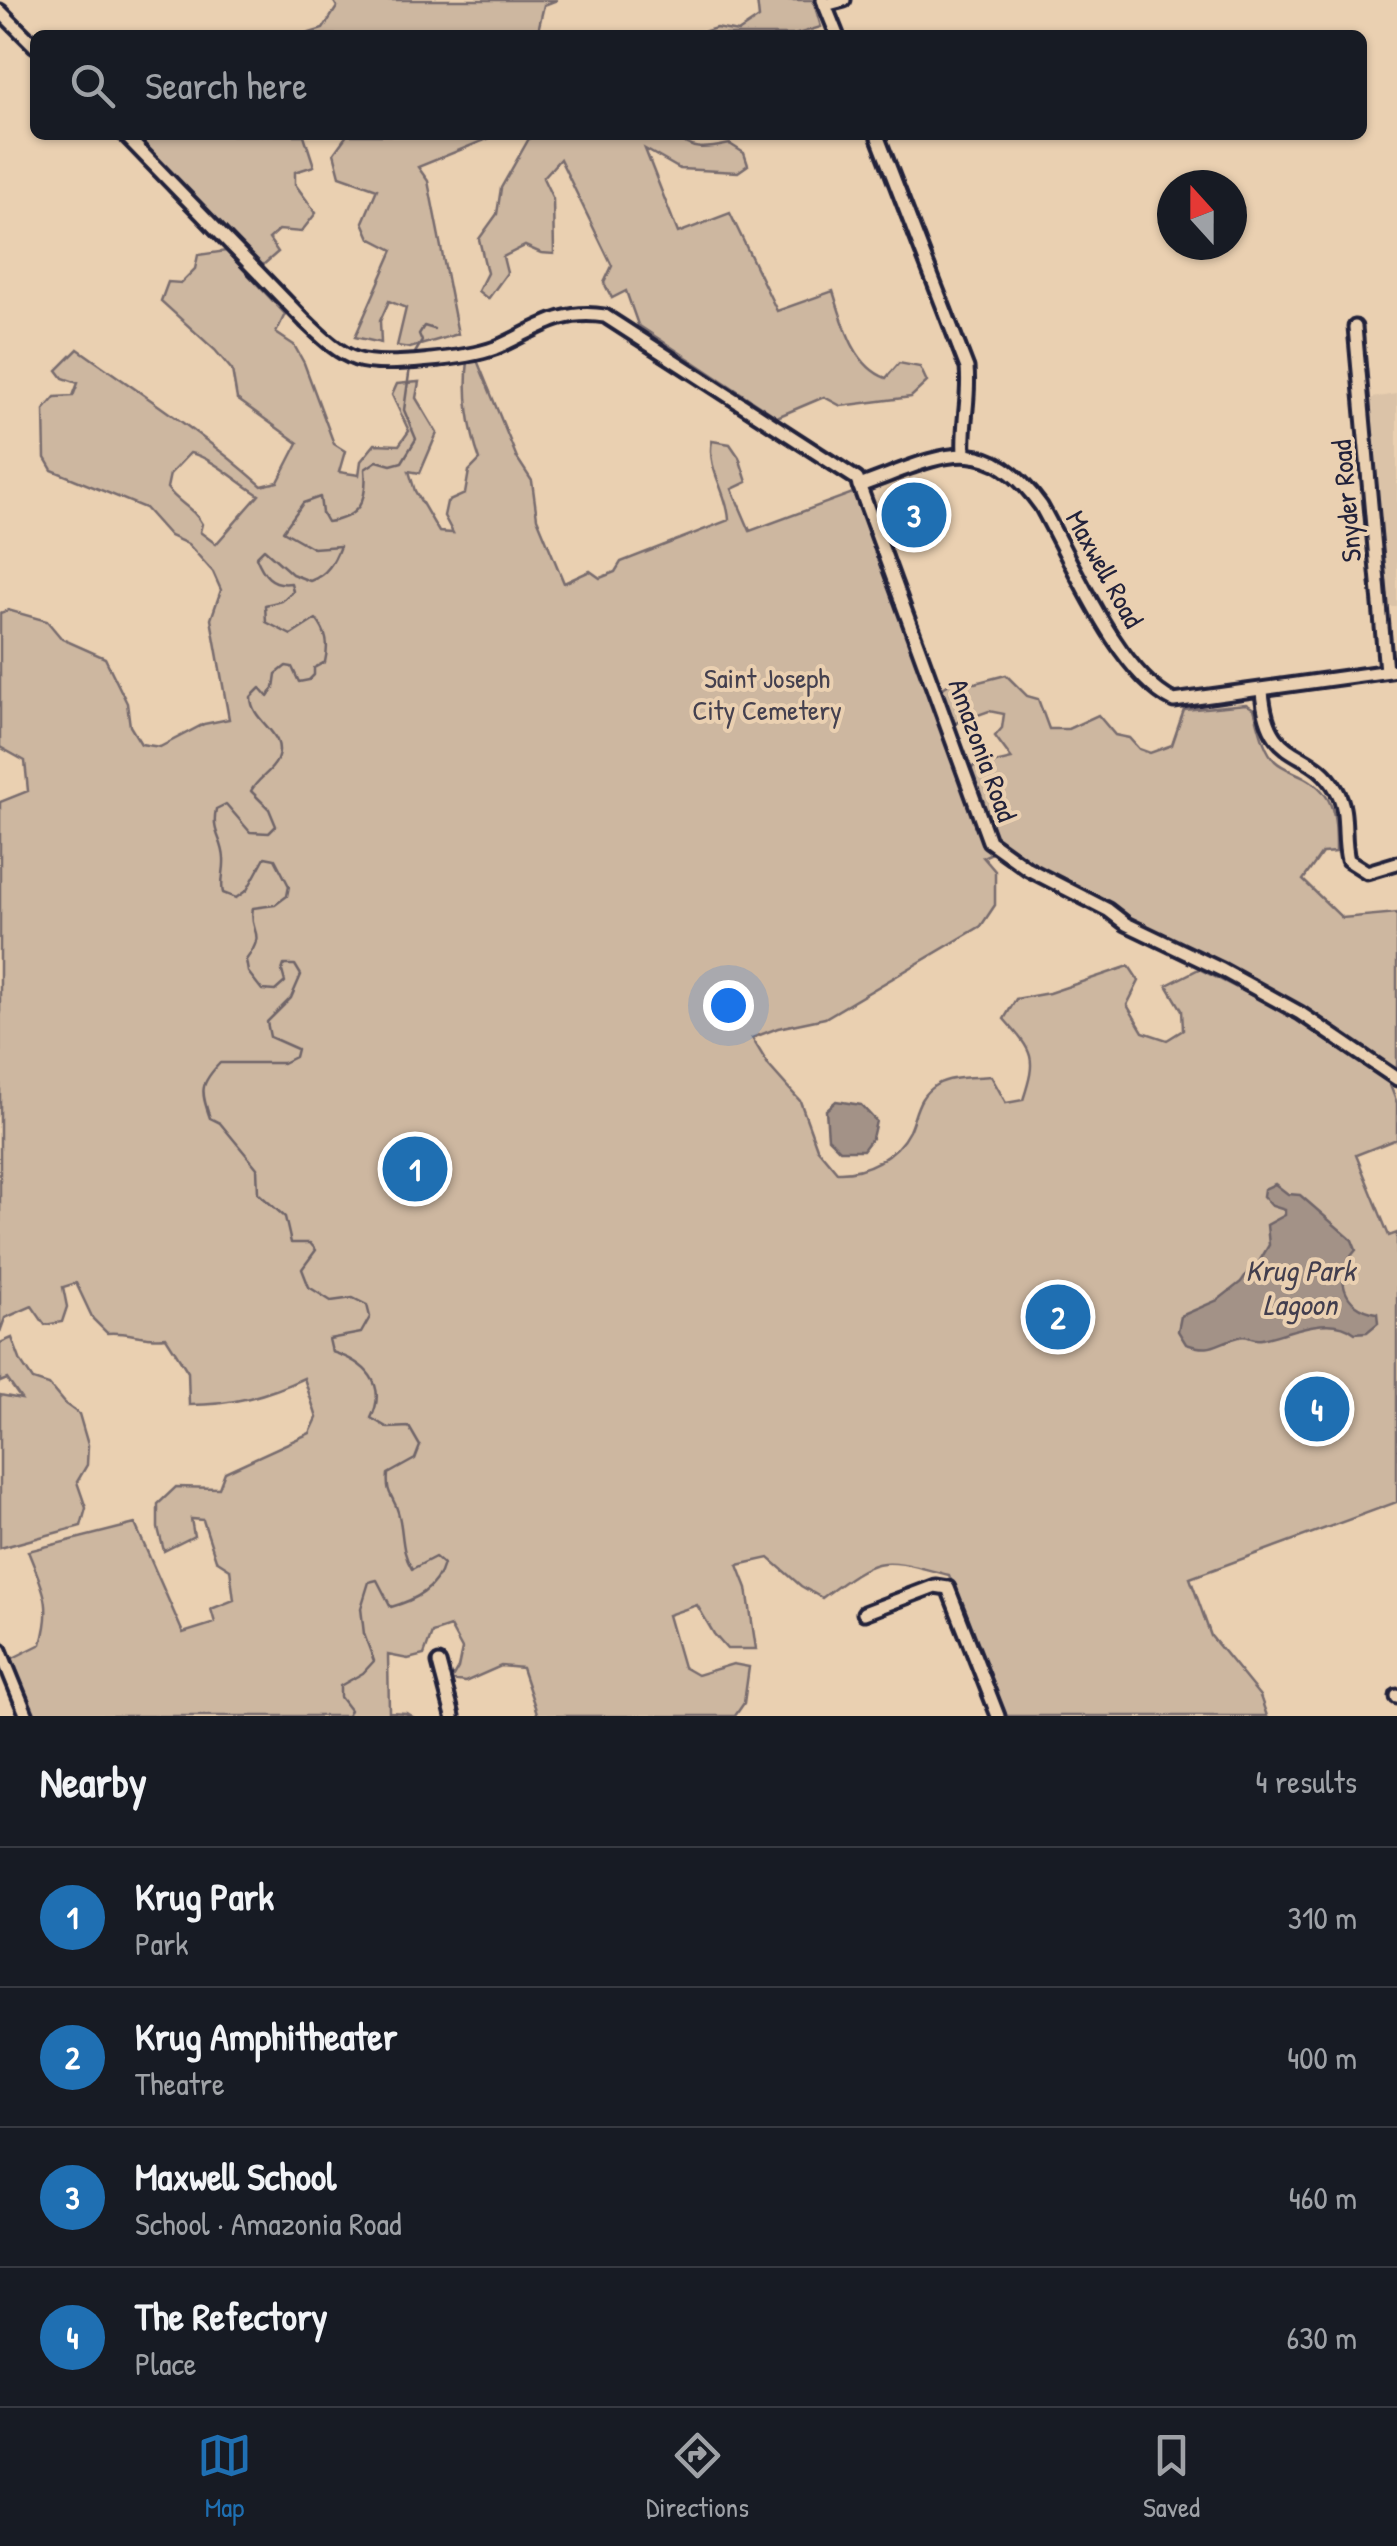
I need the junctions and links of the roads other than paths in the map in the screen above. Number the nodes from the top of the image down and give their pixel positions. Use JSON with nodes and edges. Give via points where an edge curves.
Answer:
{"nodes":[{"id":1,"x":844,"y":0,"type":"edge"},
{"id":2,"x":824,"y":3,"type":"edge"},
{"id":3,"x":0,"y":11,"type":"edge"},
{"id":4,"x":835,"y":30,"type":"edge"},
{"id":5,"x":30,"y":41,"type":"edge"},
{"id":6,"x":130,"y":140,"type":"edge"},
{"id":7,"x":879,"y":140,"type":"edge"},
{"id":8,"x":1355,"y":327,"type":"dead end"},
{"id":9,"x":964,"y":453,"type":"junction"},
{"id":10,"x":859,"y":486,"type":"junction"},
{"id":11,"x":1392,"y":671,"type":"edge"},
{"id":12,"x":1262,"y":691,"type":"junction"},
{"id":13,"x":1397,"y":863,"type":"edge"},
{"id":14,"x":1397,"y":1080,"type":"edge"},
{"id":15,"x":864,"y":1613,"type":"dead end"},
{"id":16,"x":0,"y":1650,"type":"edge"},
{"id":17,"x":439,"y":1663,"type":"dead end"},
{"id":18,"x":26,"y":1716,"type":"edge"},
{"id":19,"x":453,"y":1716,"type":"edge"},
{"id":20,"x":998,"y":1716,"type":"edge"}],
"edges":[{"from":1,"to":2,"type":"street"},
{"from":2,"to":4,"type":"street"},
{"from":3,"to":5,"type":"street"},
{"from":6,"to":10,"type":"street","via":[[306,322],[354,359],[468,356],[573,313],[605,316]]},
{"from":7,"to":9,"type":"street","via":[[967,368]]},
{"from":8,"to":11,"type":"street","name":"Snyder Road"},
{"from":9,"to":10,"type":"street"},
{"from":9,"to":12,"type":"street","name":"Maxwell Road","via":[[1001,465],[1028,488],[1106,625],[1152,688],[1182,702]]},
{"from":10,"to":14,"type":"street","name":"Amazonia Road","via":[[990,842],[1126,924],[1300,1013]]},
{"from":11,"to":12,"type":"street","name":"Maxwell Road"},
{"from":12,"to":13,"type":"street","via":[[1272,736],[1326,776],[1339,795],[1348,860],[1367,872]]},
{"from":15,"to":20,"type":"street","via":[[921,1590],[948,1588]]},
{"from":16,"to":18,"type":"street"},
{"from":17,"to":19,"type":"street"}]}
